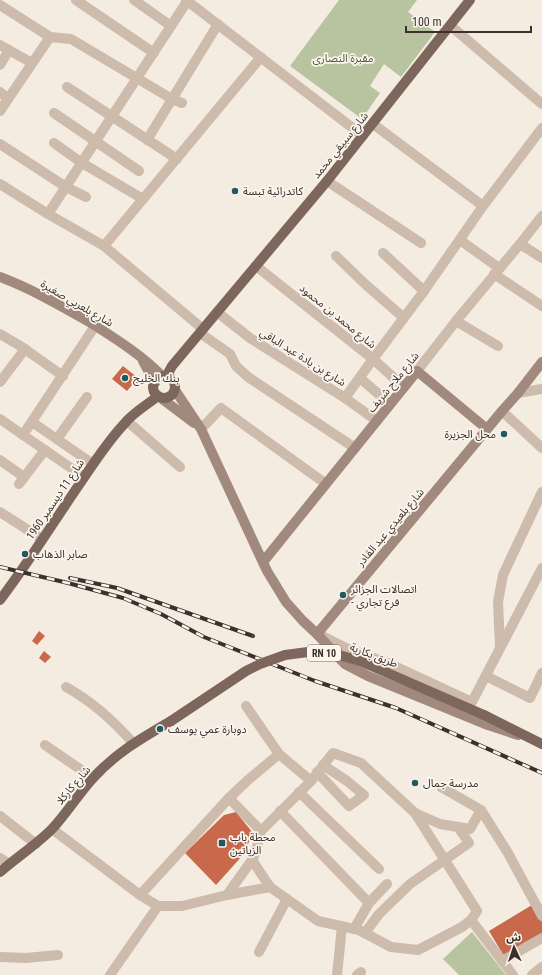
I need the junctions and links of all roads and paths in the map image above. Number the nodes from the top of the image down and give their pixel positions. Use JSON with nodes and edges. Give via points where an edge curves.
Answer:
{"nodes":[{"id":1,"x":76,"y":0,"type":"edge"},
{"id":2,"x":134,"y":0,"type":"edge"},
{"id":3,"x":187,"y":0,"type":"edge"},
{"id":4,"x":470,"y":0,"type":"edge"},
{"id":5,"x":0,"y":5,"type":"edge"},
{"id":6,"x":218,"y":24,"type":"junction"},
{"id":7,"x":171,"y":26,"type":"junction"},
{"id":8,"x":451,"y":26,"type":"junction"},
{"id":9,"x":50,"y":37,"type":"junction"},
{"id":10,"x":0,"y":44,"type":"edge"},
{"id":11,"x":9,"y":50,"type":"junction"},
{"id":12,"x":154,"y":53,"type":"junction"},
{"id":13,"x":261,"y":57,"type":"junction"},
{"id":14,"x":32,"y":64,"type":"junction"},
{"id":15,"x":0,"y":65,"type":"edge"},
{"id":16,"x":137,"y":79,"type":"junction"},
{"id":17,"x":67,"y":87,"type":"dead end"},
{"id":18,"x":4,"y":96,"type":"edge"},
{"id":19,"x":177,"y":101,"type":"junction"},
{"id":20,"x":542,"y":104,"type":"edge"},
{"id":21,"x":0,"y":111,"type":"edge"},
{"id":22,"x":54,"y":113,"type":"dead end"},
{"id":23,"x":112,"y":117,"type":"junction"},
{"id":24,"x":373,"y":124,"type":"junction"},
{"id":25,"x":542,"y":128,"type":"edge"},
{"id":26,"x":363,"y":136,"type":"junction"},
{"id":27,"x":147,"y":140,"type":"junction"},
{"id":28,"x":96,"y":141,"type":"junction"},
{"id":29,"x":54,"y":143,"type":"dead end"},
{"id":30,"x":0,"y":144,"type":"edge"},
{"id":31,"x":177,"y":159,"type":"junction"},
{"id":32,"x":82,"y":163,"type":"junction"},
{"id":33,"x":139,"y":171,"type":"dead end"},
{"id":34,"x":327,"y":181,"type":"junction"},
{"id":35,"x":0,"y":184,"type":"edge"},
{"id":36,"x":66,"y":187,"type":"junction"},
{"id":37,"x":86,"y":197,"type":"dead end"},
{"id":38,"x":143,"y":199,"type":"junction"},
{"id":39,"x":483,"y":206,"type":"junction"},
{"id":40,"x":48,"y":214,"type":"junction"},
{"id":41,"x":542,"y":216,"type":"edge"},
{"id":42,"x":460,"y":240,"type":"junction"},
{"id":43,"x":422,"y":243,"type":"dead end"},
{"id":44,"x":520,"y":244,"type":"junction"},
{"id":45,"x":104,"y":246,"type":"junction"},
{"id":46,"x":383,"y":253,"type":"dead end"},
{"id":47,"x":336,"y":256,"type":"dead end"},
{"id":48,"x":542,"y":258,"type":"edge"},
{"id":49,"x":256,"y":266,"type":"junction"},
{"id":50,"x":497,"y":271,"type":"junction"},
{"id":51,"x":0,"y":277,"type":"edge"},
{"id":52,"x":424,"y":291,"type":"junction"},
{"id":53,"x":542,"y":306,"type":"edge"},
{"id":54,"x":217,"y":312,"type":"junction"},
{"id":55,"x":404,"y":318,"type":"junction"},
{"id":56,"x":456,"y":321,"type":"junction"},
{"id":57,"x":96,"y":326,"type":"junction"},
{"id":58,"x":202,"y":331,"type":"junction"},
{"id":59,"x":0,"y":334,"type":"edge"},
{"id":60,"x":498,"y":346,"type":"dead end"},
{"id":61,"x":25,"y":349,"type":"junction"},
{"id":62,"x":180,"y":358,"type":"junction"},
{"id":63,"x":372,"y":360,"type":"junction"},
{"id":64,"x":542,"y":362,"type":"edge"},
{"id":65,"x":417,"y":371,"type":"junction"},
{"id":66,"x":2,"y":376,"type":"edge"},
{"id":67,"x":63,"y":376,"type":"junction"},
{"id":68,"x":360,"y":378,"type":"junction"},
{"id":69,"x":159,"y":380,"type":"junction"},
{"id":70,"x":404,"y":387,"type":"junction"},
{"id":71,"x":175,"y":388,"type":"junction"},
{"id":72,"x":542,"y":389,"type":"edge"},
{"id":73,"x":518,"y":393,"type":"junction"},
{"id":74,"x":87,"y":396,"type":"dead end"},
{"id":75,"x":160,"y":397,"type":"junction"},
{"id":76,"x":345,"y":398,"type":"junction"},
{"id":77,"x":390,"y":404,"type":"junction"},
{"id":78,"x":502,"y":411,"type":"junction"},
{"id":79,"x":134,"y":414,"type":"junction"},
{"id":80,"x":0,"y":418,"type":"edge"},
{"id":81,"x":127,"y":421,"type":"junction"},
{"id":82,"x":377,"y":421,"type":"junction"},
{"id":83,"x":32,"y":422,"type":"junction"},
{"id":84,"x":201,"y":429,"type":"junction"},
{"id":85,"x":487,"y":429,"type":"junction"},
{"id":86,"x":24,"y":435,"type":"junction"},
{"id":87,"x":57,"y":439,"type":"junction"},
{"id":88,"x":355,"y":448,"type":"junction"},
{"id":89,"x":542,"y":448,"type":"edge"},
{"id":90,"x":45,"y":450,"type":"junction"},
{"id":91,"x":0,"y":460,"type":"edge"},
{"id":92,"x":93,"y":464,"type":"junction"},
{"id":93,"x":180,"y":467,"type":"dead end"},
{"id":94,"x":84,"y":477,"type":"junction"},
{"id":95,"x":326,"y":484,"type":"junction"},
{"id":96,"x":542,"y":492,"type":"edge"},
{"id":97,"x":0,"y":512,"type":"edge"},
{"id":98,"x":42,"y":540,"type":"junction"},
{"id":99,"x":263,"y":562,"type":"junction"},
{"id":100,"x":542,"y":568,"type":"edge"},
{"id":101,"x":0,"y":600,"type":"edge"},
{"id":102,"x":317,"y":634,"type":"junction"},
{"id":103,"x":500,"y":648,"type":"junction"},
{"id":104,"x":542,"y":673,"type":"edge"},
{"id":105,"x":486,"y":676,"type":"junction"},
{"id":106,"x":66,"y":687,"type":"dead end"},
{"id":107,"x":246,"y":706,"type":"dead end"},
{"id":108,"x":171,"y":722,"type":"joint"},
{"id":109,"x":532,"y":739,"type":"junction"},
{"id":110,"x":133,"y":743,"type":"junction"},
{"id":111,"x":542,"y":744,"type":"edge"},
{"id":112,"x":45,"y":745,"type":"dead end"},
{"id":113,"x":279,"y":754,"type":"junction"},
{"id":114,"x":93,"y":778,"type":"junction"},
{"id":115,"x":311,"y":780,"type":"junction"},
{"id":116,"x":441,"y":787,"type":"dead end"},
{"id":117,"x":299,"y":792,"type":"junction"},
{"id":118,"x":229,"y":798,"type":"junction"},
{"id":119,"x":481,"y":810,"type":"junction"},
{"id":120,"x":280,"y":811,"type":"junction"},
{"id":121,"x":415,"y":813,"type":"junction"},
{"id":122,"x":0,"y":816,"type":"edge"},
{"id":123,"x":458,"y":827,"type":"junction"},
{"id":124,"x":52,"y":829,"type":"junction"},
{"id":125,"x":261,"y":830,"type":"junction"},
{"id":126,"x":36,"y":844,"type":"junction"},
{"id":127,"x":0,"y":858,"type":"edge"},
{"id":128,"x":252,"y":860,"type":"junction"},
{"id":129,"x":444,"y":860,"type":"junction"},
{"id":130,"x":9,"y":864,"type":"junction"},
{"id":131,"x":379,"y":869,"type":"dead end"},
{"id":132,"x":0,"y":872,"type":"edge"},
{"id":133,"x":387,"y":884,"type":"dead end"},
{"id":134,"x":270,"y":887,"type":"junction"},
{"id":135,"x":140,"y":895,"type":"junction"},
{"id":136,"x":227,"y":895,"type":"junction"},
{"id":137,"x":287,"y":899,"type":"junction"},
{"id":138,"x":369,"y":903,"type":"junction"},
{"id":139,"x":158,"y":906,"type":"junction"},
{"id":140,"x":542,"y":916,"type":"edge"},
{"id":141,"x":471,"y":920,"type":"junction"},
{"id":142,"x":342,"y":926,"type":"junction"},
{"id":143,"x":354,"y":929,"type":"junction"},
{"id":144,"x":365,"y":933,"type":"junction"},
{"id":145,"x":542,"y":938,"type":"edge"},
{"id":146,"x":259,"y":952,"type":"dead end"},
{"id":147,"x":58,"y":955,"type":"dead end"},
{"id":148,"x":0,"y":957,"type":"edge"},
{"id":149,"x":502,"y":962,"type":"junction"},
{"id":150,"x":542,"y":967,"type":"edge"},
{"id":151,"x":110,"y":975,"type":"edge"},
{"id":152,"x":337,"y":975,"type":"edge"},
{"id":153,"x":513,"y":975,"type":"edge"},
{"id":154,"x":532,"y":975,"type":"edge"}],
"edges":[{"from":1,"to":12,"type":"street"},
{"from":2,"to":7,"type":"street"},
{"from":3,"to":6,"type":"street"},
{"from":3,"to":7,"type":"street"},
{"from":4,"to":8,"type":"main road","name":"شارع سبيقي محمد"},
{"from":5,"to":9,"type":"street"},
{"from":6,"to":13,"type":"street"},
{"from":6,"to":19,"type":"street"},
{"from":7,"to":12,"type":"street"},
{"from":8,"to":20,"type":"street"},
{"from":8,"to":24,"type":"main road","name":"شارع سبيقي محمد"},
{"from":9,"to":14,"type":"street"},
{"from":9,"to":16,"type":"street","via":[[72,39]]},
{"from":10,"to":11,"type":"street"},
{"from":11,"to":14,"type":"street"},
{"from":11,"to":15,"type":"street"},
{"from":12,"to":16,"type":"street"},
{"from":13,"to":26,"type":"street"},
{"from":13,"to":31,"type":"street"},
{"from":14,"to":18,"type":"street"},
{"from":16,"to":19,"type":"street"},
{"from":16,"to":23,"type":"street"},
{"from":17,"to":23,"type":"street"},
{"from":18,"to":21,"type":"street"},
{"from":19,"to":27,"type":"street"},
{"from":22,"to":28,"type":"street"},
{"from":23,"to":27,"type":"street"},
{"from":23,"to":28,"type":"street"},
{"from":24,"to":26,"type":"main road","name":"شارع سبيقي محمد"},
{"from":24,"to":39,"type":"street"},
{"from":25,"to":39,"type":"street"},
{"from":26,"to":34,"type":"main road","name":"شارع سبيقي محمد"},
{"from":27,"to":31,"type":"street"},
{"from":28,"to":32,"type":"street"},
{"from":28,"to":33,"type":"street"},
{"from":29,"to":32,"type":"street"},
{"from":30,"to":36,"type":"street"},
{"from":31,"to":38,"type":"street"},
{"from":32,"to":36,"type":"street"},
{"from":32,"to":38,"type":"street"},
{"from":34,"to":43,"type":"street"},
{"from":34,"to":49,"type":"main road","name":"شارع سبيقي محمد"},
{"from":35,"to":40,"type":"street"},
{"from":36,"to":37,"type":"street"},
{"from":36,"to":40,"type":"street"},
{"from":38,"to":45,"type":"street"},
{"from":39,"to":42,"type":"street"},
{"from":40,"to":45,"type":"street"},
{"from":41,"to":44,"type":"street","name":"شارع ملاح شريف"},
{"from":42,"to":50,"type":"street"},
{"from":42,"to":52,"type":"street"},
{"from":44,"to":48,"type":"street"},
{"from":44,"to":50,"type":"street","name":"شارع ملاح شريف"},
{"from":45,"to":58,"type":"street"},
{"from":46,"to":52,"type":"street"},
{"from":47,"to":55,"type":"street"},
{"from":49,"to":54,"type":"main road","name":"شارع سبيقي محمد"},
{"from":49,"to":63,"type":"street","name":"شارع محمد بن محمود"},
{"from":50,"to":53,"type":"street"},
{"from":50,"to":56,"type":"street","name":"شارع ملاح شريف"},
{"from":51,"to":57,"type":"main road","name":"شارع بلعربي صغيرة","via":[[38,293]]},
{"from":52,"to":55,"type":"street"},
{"from":54,"to":58,"type":"main road","name":"شارع سبيقي محمد"},
{"from":54,"to":76,"type":"street","name":"شارع بن بادة عبد الباقي","via":[[250,338]]},
{"from":55,"to":63,"type":"street"},
{"from":56,"to":60,"type":"street"},
{"from":56,"to":65,"type":"street","name":"شارع ملاح شريف"},
{"from":57,"to":67,"type":"street"},
{"from":57,"to":69,"type":"main road","name":"شارع بلعربي صغيرة","via":[[140,356]]},
{"from":58,"to":62,"type":"main road","name":"شارع سبيقي محمد"},
{"from":58,"to":88,"type":"street","via":[[230,354],[236,366],[248,377]]},
{"from":59,"to":61,"type":"street"},
{"from":61,"to":66,"type":"street"},
{"from":61,"to":67,"type":"street"},
{"from":62,"to":69,"type":"main road","name":"شارع سبيقي محمد"},
{"from":62,"to":71,"type":"main road","name":"شارع سبيقي محمد"},
{"from":63,"to":68,"type":"street"},
{"from":63,"to":70,"type":"street","name":"شارع محمد بن محمود"},
{"from":64,"to":73,"type":"main road","name":"شارع بلعيدي عبد القادر"},
{"from":65,"to":70,"type":"main road","name":"شارع ملاح شريف"},
{"from":65,"to":85,"type":"main road"},
{"from":67,"to":83,"type":"street"},
{"from":68,"to":76,"type":"street"},
{"from":68,"to":77,"type":"street"},
{"from":69,"to":71,"type":"main road","via":[[172,379]]},
{"from":69,"to":75,"type":"main road","via":[[154,392]]},
{"from":69,"to":79,"type":"main road","name":"شارع 11 ديسمبر 1960"},
{"from":70,"to":77,"type":"main road","name":"شارع ملاح شريف"},
{"from":71,"to":75,"type":"main road","via":[[171,396]]},
{"from":71,"to":84,"type":"main road"},
{"from":72,"to":73,"type":"street"},
{"from":73,"to":78,"type":"main road","name":"شارع بلعيدي عبد القادر"},
{"from":74,"to":87,"type":"street"},
{"from":75,"to":79,"type":"main road","name":"شارع 11 ديسمبر 1960"},
{"from":75,"to":84,"type":"main road"},
{"from":76,"to":82,"type":"street","name":"شارع بن بادة عبد الباقي"},
{"from":77,"to":82,"type":"main road","name":"شارع ملاح شريف"},
{"from":78,"to":85,"type":"main road","name":"شارع بلعيدي عبد القادر"},
{"from":78,"to":89,"type":"street"},
{"from":79,"to":81,"type":"main road","name":"شارع 11 ديسمبر 1960"},
{"from":80,"to":86,"type":"street"},
{"from":81,"to":92,"type":"main road","name":"شارع 11 ديسمبر 1960"},
{"from":81,"to":93,"type":"street"},
{"from":82,"to":88,"type":"main road","name":"شارع ملاح شريف"},
{"from":83,"to":86,"type":"street"},
{"from":83,"to":87,"type":"street"},
{"from":84,"to":95,"type":"street","via":[[221,408]]},
{"from":84,"to":99,"type":"main road"},
{"from":85,"to":102,"type":"main road","name":"شارع بلعيدي عبد القادر"},
{"from":86,"to":90,"type":"street"},
{"from":87,"to":92,"type":"street"},
{"from":88,"to":95,"type":"main road","name":"شارع ملاح شريف"},
{"from":90,"to":91,"type":"street","via":[[22,481]]},
{"from":90,"to":94,"type":"street"},
{"from":92,"to":94,"type":"main road","name":"شارع 11 ديسمبر 1960"},
{"from":94,"to":98,"type":"main road","name":"شارع 11 ديسمبر 1960"},
{"from":95,"to":99,"type":"main road","name":"شارع ملاح شريف"},
{"from":96,"to":103,"type":"street","via":[[503,575],[498,602]]},
{"from":97,"to":98,"type":"street"},
{"from":98,"to":101,"type":"main road","name":"شارع 11 ديسمبر 1960"},
{"from":99,"to":102,"type":"main road","via":[[286,602]]},
{"from":100,"to":103,"type":"street"},
{"from":102,"to":105,"type":"street","via":[[472,702]]},
{"from":102,"to":109,"type":"main road","via":[[345,664],[368,676],[488,725]]},
{"from":103,"to":105,"type":"street"},
{"from":104,"to":105,"type":"street","via":[[530,698]]},
{"from":106,"to":110,"type":"street","via":[[84,697],[116,723]]},
{"from":107,"to":113,"type":"street"},
{"from":108,"to":109,"type":"main road","name":"طريق بكارية","number":"RN 10","bridge":true,"via":[[260,664],[285,655],[308,652],[332,653],[360,661],[484,715]]},
{"from":108,"to":110,"type":"main road","name":"شارع كاركلا","number":"RN 10"},
{"from":109,"to":111,"type":"main road","number":"RN 10"},
{"from":110,"to":114,"type":"main road","name":"شارع كاركلا","number":"RN 10"},
{"from":112,"to":114,"type":"street"},
{"from":113,"to":115,"type":"street"},
{"from":113,"to":118,"type":"street"},
{"from":114,"to":124,"type":"main road","name":"شارع كاركلا","number":"RN 10"},
{"from":115,"to":117,"type":"street"},
{"from":115,"to":121,"type":"street","via":[[333,753],[361,763]]},
{"from":116,"to":119,"type":"street"},
{"from":117,"to":120,"type":"street"},
{"from":117,"to":131,"type":"street"},
{"from":118,"to":125,"type":"street"},
{"from":118,"to":135,"type":"street"},
{"from":119,"to":123,"type":"street","via":[[470,829]]},
{"from":119,"to":140,"type":"street"},
{"from":120,"to":125,"type":"street"},
{"from":120,"to":138,"type":"street"},
{"from":121,"to":123,"type":"street","via":[[440,824]]},
{"from":121,"to":129,"type":"street"},
{"from":122,"to":126,"type":"street"},
{"from":123,"to":129,"type":"street","via":[[469,844]]},
{"from":124,"to":126,"type":"main road","name":"شارع كاركلا","number":"RN 10"},
{"from":124,"to":135,"type":"street"},
{"from":125,"to":128,"type":"street"},
{"from":126,"to":130,"type":"main road","name":"شارع كاركلا","number":"RN 10"},
{"from":127,"to":130,"type":"street"},
{"from":128,"to":134,"type":"street"},
{"from":128,"to":136,"type":"street"},
{"from":129,"to":141,"type":"street","via":[[477,911]]},
{"from":129,"to":144,"type":"street","via":[[410,884],[379,914]]},
{"from":130,"to":132,"type":"main road","name":"شارع كاركلا","number":"RN 10"},
{"from":133,"to":138,"type":"street"},
{"from":134,"to":136,"type":"street"},
{"from":134,"to":137,"type":"street"},
{"from":135,"to":139,"type":"street"},
{"from":136,"to":139,"type":"street","via":[[182,906]]},
{"from":137,"to":142,"type":"street","via":[[318,921]]},
{"from":137,"to":146,"type":"street"},
{"from":138,"to":143,"type":"street"},
{"from":139,"to":151,"type":"street"},
{"from":141,"to":144,"type":"street","via":[[418,950],[391,947]]},
{"from":141,"to":149,"type":"street"},
{"from":142,"to":143,"type":"street"},
{"from":142,"to":152,"type":"street"},
{"from":143,"to":144,"type":"street"},
{"from":145,"to":149,"type":"street"},
{"from":147,"to":148,"type":"street"},
{"from":149,"to":153,"type":"street"},
{"from":150,"to":154,"type":"street"}]}
